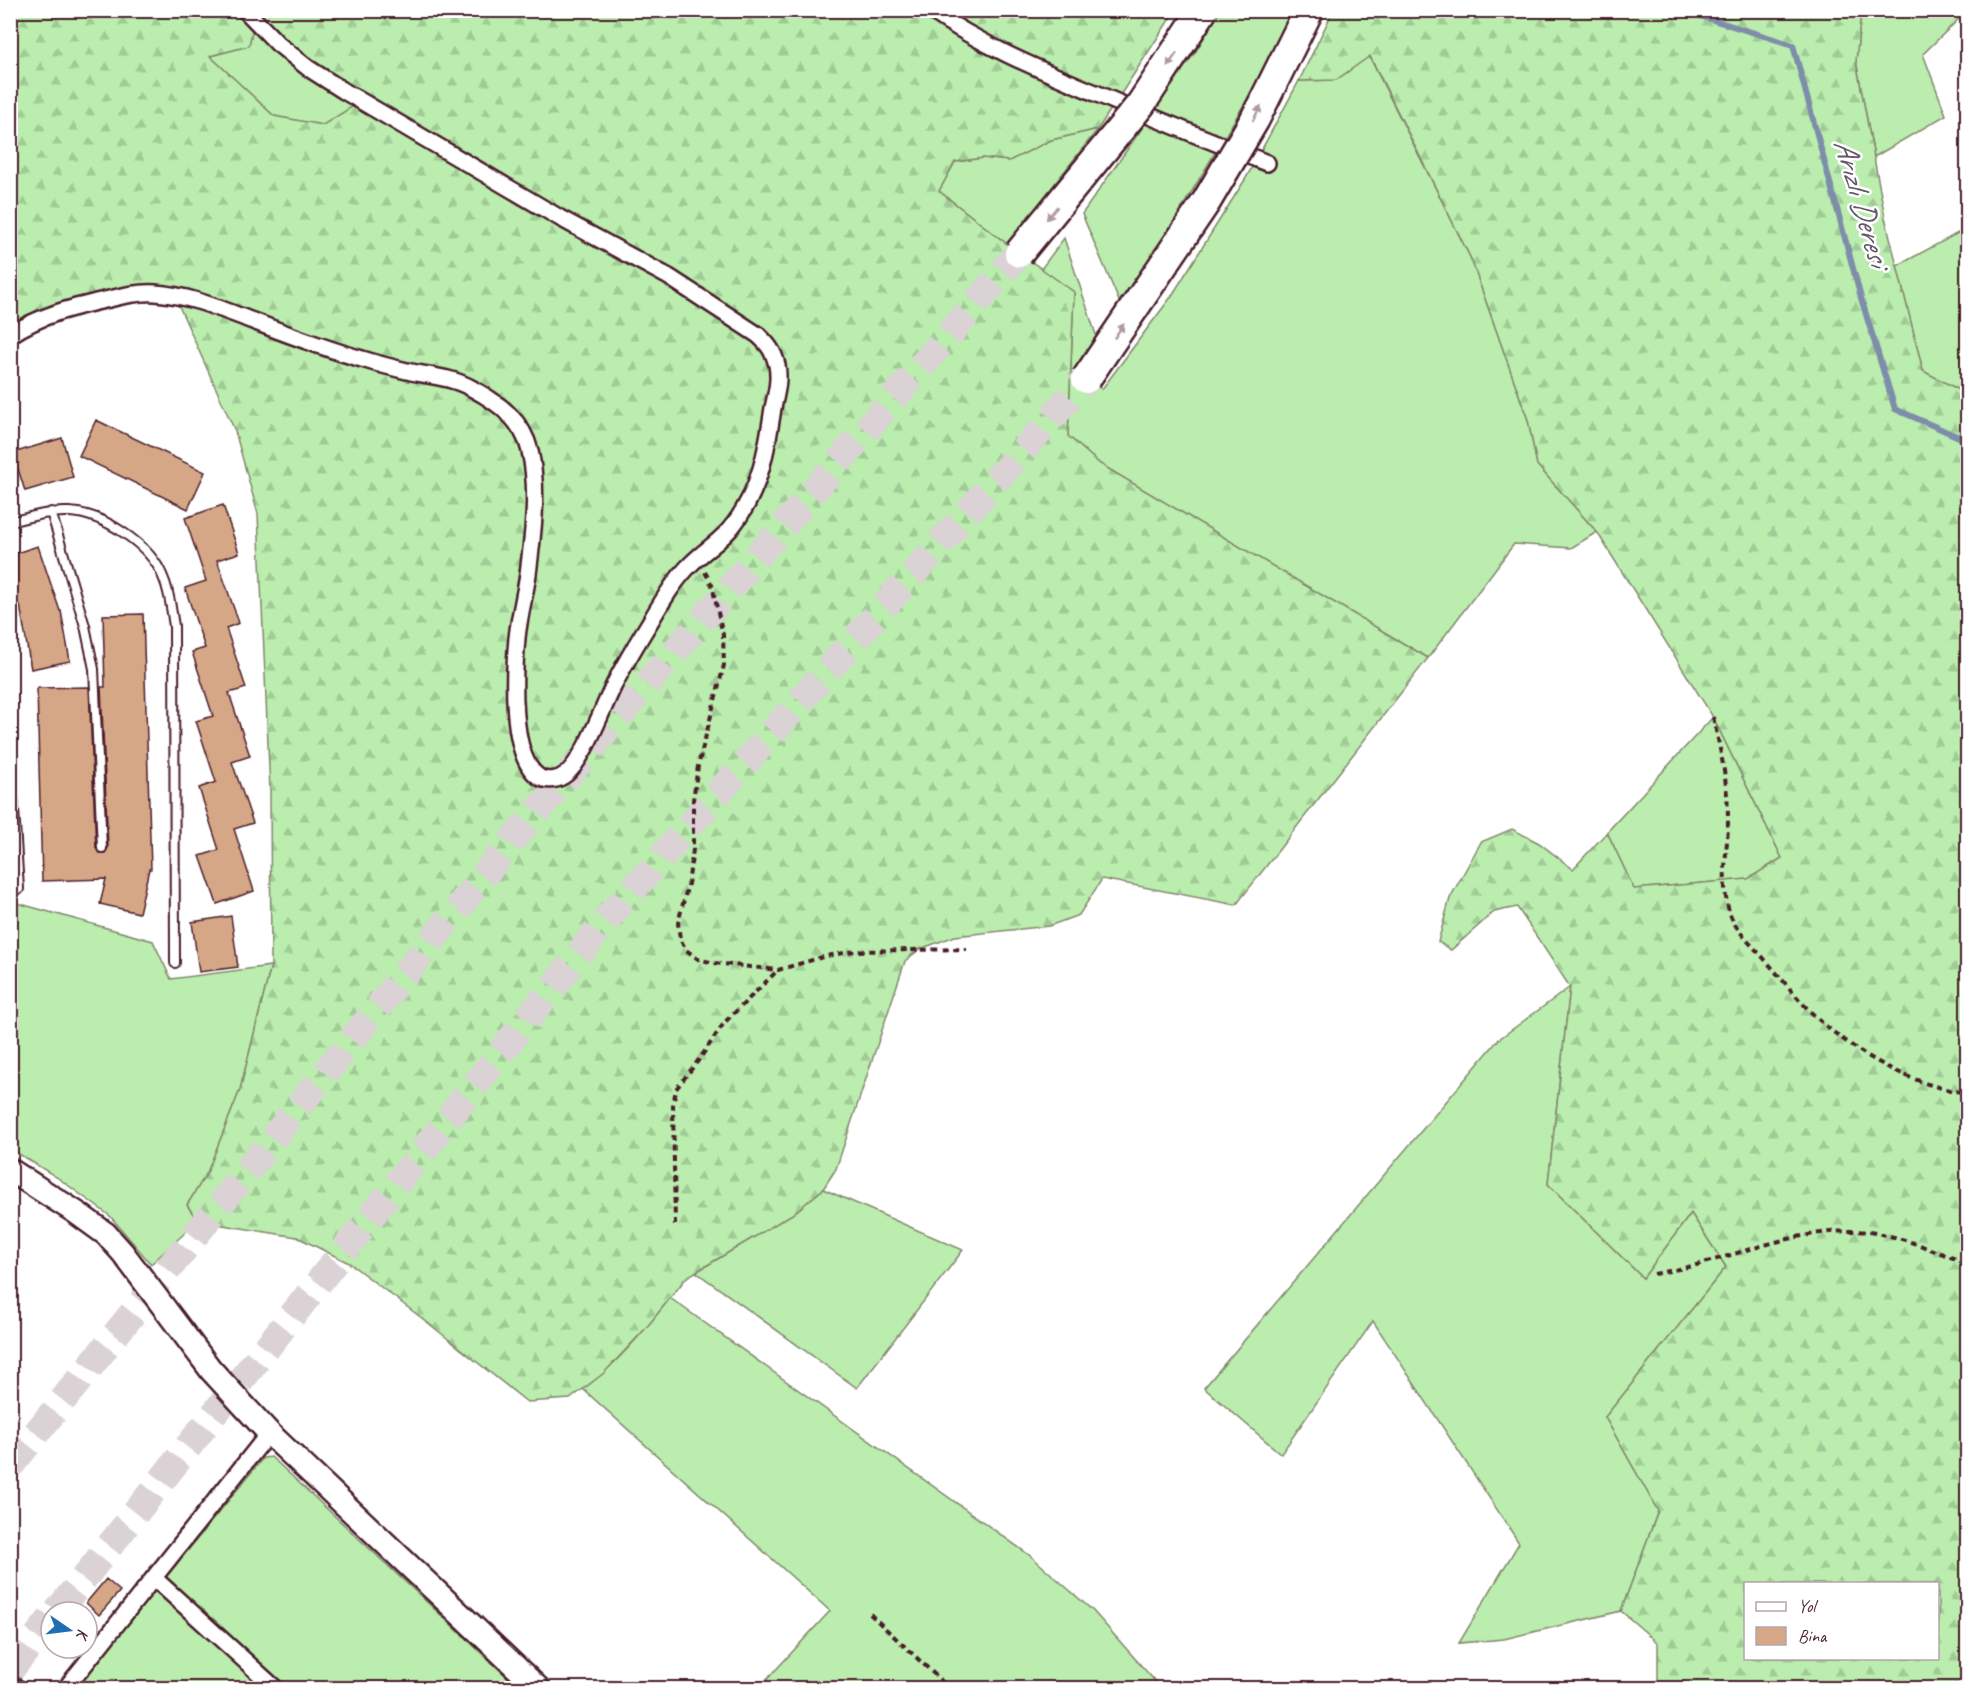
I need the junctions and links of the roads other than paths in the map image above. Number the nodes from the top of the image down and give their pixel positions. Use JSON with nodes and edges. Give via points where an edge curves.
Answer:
{"nodes":[{"id":1,"x":245,"y":10,"type":"edge"},
{"id":2,"x":930,"y":10,"type":"edge"},
{"id":3,"x":1203,"y":10,"type":"edge"},
{"id":4,"x":1309,"y":10,"type":"edge"},
{"id":5,"x":1267,"y":163,"type":"dead end"},
{"id":6,"x":1019,"y":253,"type":"tunnel mouth"},
{"id":7,"x":10,"y":335,"type":"edge"},
{"id":8,"x":1086,"y":379,"type":"tunnel mouth"},
{"id":9,"x":51,"y":512,"type":"junction"},
{"id":10,"x":10,"y":522,"type":"edge"},
{"id":11,"x":10,"y":744,"type":"edge"},
{"id":12,"x":102,"y":848,"type":"dead end"},
{"id":13,"x":19,"y":889,"type":"dead end"},
{"id":14,"x":176,"y":963,"type":"dead end"},
{"id":15,"x":10,"y":1170,"type":"edge"},
{"id":16,"x":269,"y":1433,"type":"junction"},
{"id":17,"x":154,"y":1578,"type":"junction"},
{"id":18,"x":10,"y":1683,"type":"edge"},
{"id":19,"x":17,"y":1689,"type":"edge"},
{"id":20,"x":66,"y":1689,"type":"edge"},
{"id":21,"x":275,"y":1689,"type":"edge"},
{"id":22,"x":538,"y":1689,"type":"edge"}],
"edges":[{"from":1,"to":7,"type":"street","via":[[308,68],[560,218],[669,277],[770,346],[778,378],[760,476],[735,524],[674,584],[629,656],[574,766],[565,776],[541,779],[525,755],[515,716],[517,637],[534,514],[534,476],[524,432],[496,403],[452,380],[361,359],[174,295],[134,293],[55,312]]},
{"from":2,"to":5,"type":"street","via":[[1002,53]]},
{"from":3,"to":6,"type":"highway","one_way":true,"bridge":true,"via":[[1141,105]]},
{"from":8,"to":4,"type":"highway","one_way":true,"bridge":true,"via":[[1206,202],[1255,118]]},
{"from":9,"to":10,"type":"lane"},
{"from":9,"to":12,"type":"lane","via":[[94,669]]},
{"from":9,"to":14,"type":"lane","via":[[96,517],[121,530],[143,548],[163,574],[170,598],[174,626]]},
{"from":11,"to":13,"type":"lane"},
{"from":15,"to":16,"type":"street","via":[[106,1234],[211,1370]]},
{"from":16,"to":17,"type":"street"},
{"from":16,"to":22,"type":"street"},
{"from":17,"to":20,"type":"street"},
{"from":17,"to":21,"type":"street"},
{"from":18,"to":19,"type":"street"}]}
